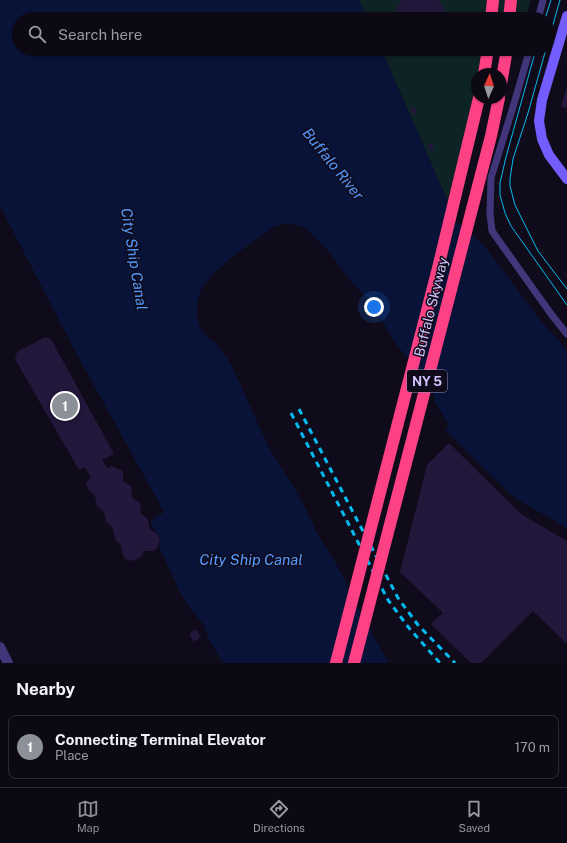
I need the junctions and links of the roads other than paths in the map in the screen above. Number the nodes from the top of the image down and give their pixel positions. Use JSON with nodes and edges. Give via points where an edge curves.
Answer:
{"nodes":[{"id":1,"x":493,"y":0,"type":"edge"},
{"id":2,"x":511,"y":0,"type":"edge"},
{"id":3,"x":543,"y":0,"type":"edge"},
{"id":4,"x":492,"y":12,"type":"edge"},
{"id":5,"x":510,"y":12,"type":"edge"},
{"id":6,"x":540,"y":12,"type":"edge"},
{"id":7,"x":567,"y":16,"type":"edge"},
{"id":8,"x":487,"y":56,"type":"edge"},
{"id":9,"x":506,"y":56,"type":"edge"},
{"id":10,"x":528,"y":56,"type":"edge"},
{"id":11,"x":485,"y":68,"type":"edge"},
{"id":12,"x":504,"y":68,"type":"edge"},
{"id":13,"x":478,"y":104,"type":"edge"},
{"id":14,"x":497,"y":104,"type":"edge"},
{"id":15,"x":567,"y":179,"type":"edge"},
{"id":16,"x":567,"y":334,"type":"edge"},
{"id":17,"x":0,"y":647,"type":"edge"},
{"id":18,"x":8,"y":663,"type":"edge"},
{"id":19,"x":336,"y":663,"type":"edge"},
{"id":20,"x":354,"y":663,"type":"edge"}],
"edges":[{"from":1,"to":4,"type":"highway"},
{"from":2,"to":5,"type":"highway"},
{"from":3,"to":6,"type":"lane"},
{"from":7,"to":15,"type":"street","via":[[539,121],[542,139],[549,155]]},
{"from":8,"to":11,"type":"highway"},
{"from":9,"to":12,"type":"highway"},
{"from":10,"to":16,"type":"lane","via":[[491,178],[492,231]]},
{"from":13,"to":19,"type":"highway","name":"Buffalo Skyway","number":"NY 5","bridge":true},
{"from":14,"to":20,"type":"highway","name":"Buffalo Skyway","number":"NY 5","bridge":true,"via":[[489,143]]},
{"from":17,"to":18,"type":"street"}]}
